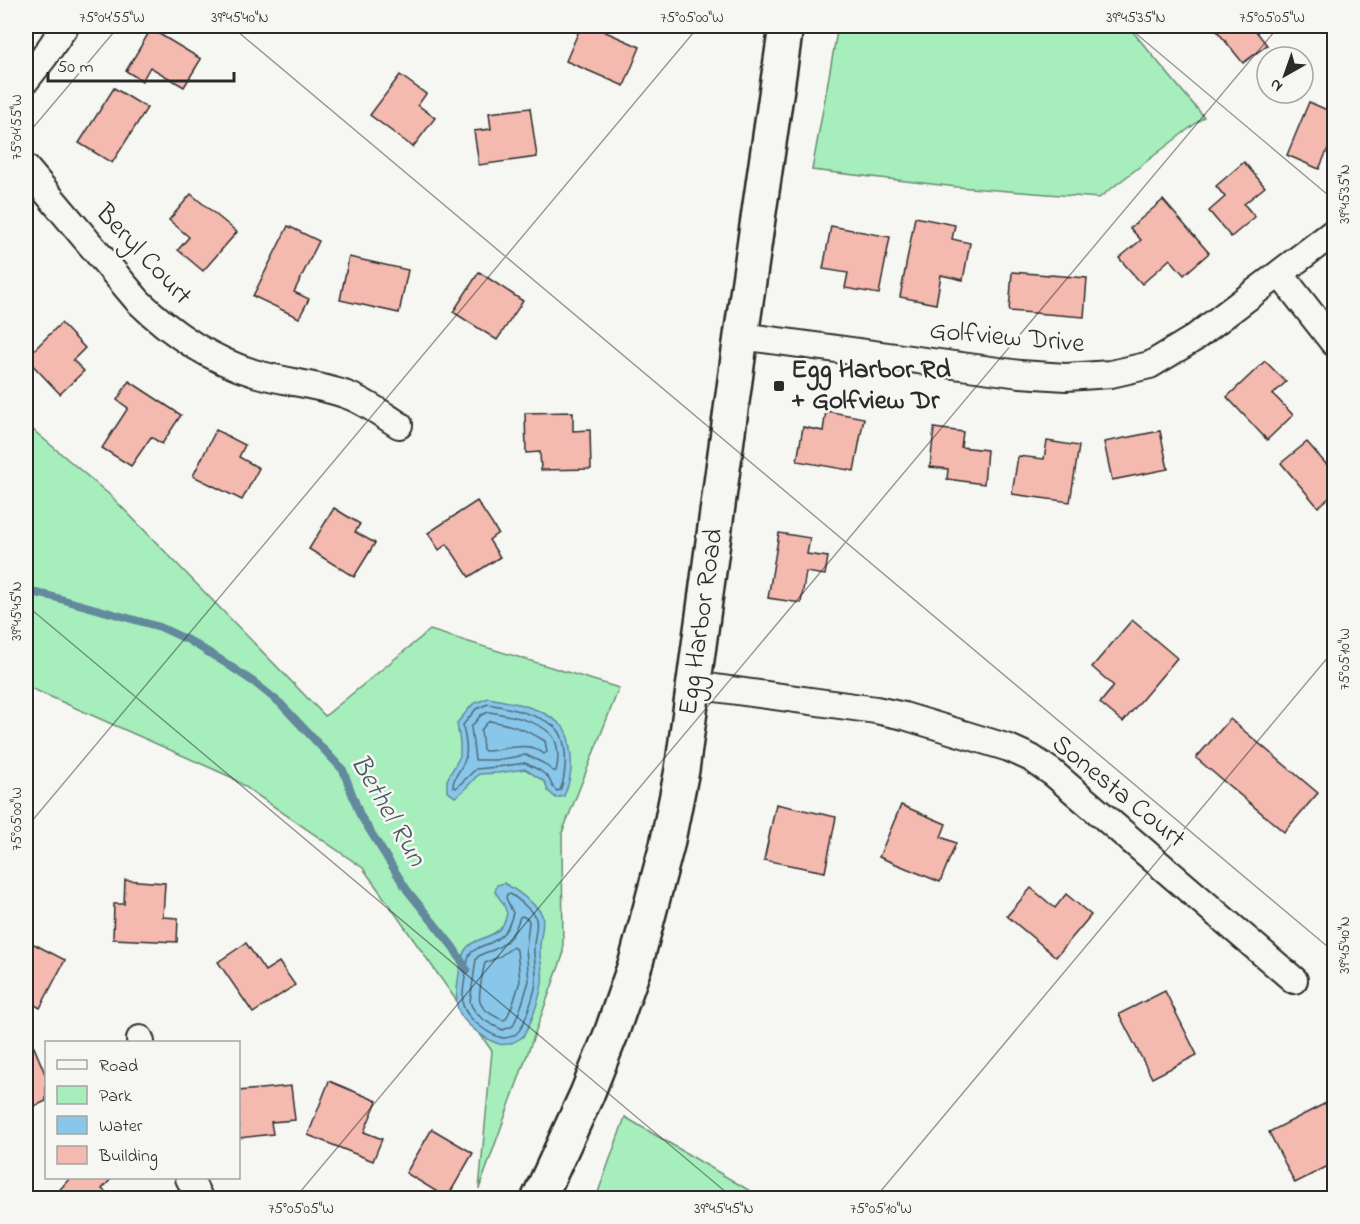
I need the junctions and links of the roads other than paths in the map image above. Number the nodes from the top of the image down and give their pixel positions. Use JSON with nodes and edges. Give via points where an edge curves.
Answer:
{"nodes":[{"id":1,"x":65,"y":26,"type":"edge"},
{"id":2,"x":786,"y":26,"type":"edge"},
{"id":3,"x":26,"y":80,"type":"edge"},
{"id":4,"x":26,"y":168,"type":"edge"},
{"id":5,"x":1335,"y":232,"type":"edge"},
{"id":6,"x":1280,"y":274,"type":"junction"},
{"id":7,"x":741,"y":336,"type":"junction"},
{"id":8,"x":1335,"y":343,"type":"edge"},
{"id":9,"x":399,"y":425,"type":"dead end"},
{"id":10,"x":693,"y":685,"type":"junction"},
{"id":11,"x":1294,"y":980,"type":"dead end"},
{"id":12,"x":190,"y":1179,"type":"edge"},
{"id":13,"x":199,"y":1198,"type":"edge"},
{"id":14,"x":539,"y":1198,"type":"edge"}],
"edges":[{"from":1,"to":3,"type":"street"},
{"from":2,"to":7,"type":"main road","name":"Egg Harbor Road"},
{"from":4,"to":9,"type":"street","name":"Beryl Court","via":[[138,301],[186,341],[253,373],[348,395]]},
{"from":5,"to":6,"type":"street","name":"Golfview Drive"},
{"from":6,"to":7,"type":"street","name":"Golfview Drive","via":[[1193,339],[1150,365],[1112,374],[1020,374]]},
{"from":6,"to":8,"type":"street"},
{"from":7,"to":10,"type":"main road","name":"Egg Harbor Road"},
{"from":10,"to":11,"type":"street","name":"Sonesta Court","via":[[904,716],[1031,758]]},
{"from":10,"to":14,"type":"main road","name":"Egg Harbor Road","via":[[667,845],[636,962],[587,1094]]},
{"from":12,"to":13,"type":"street"}]}
